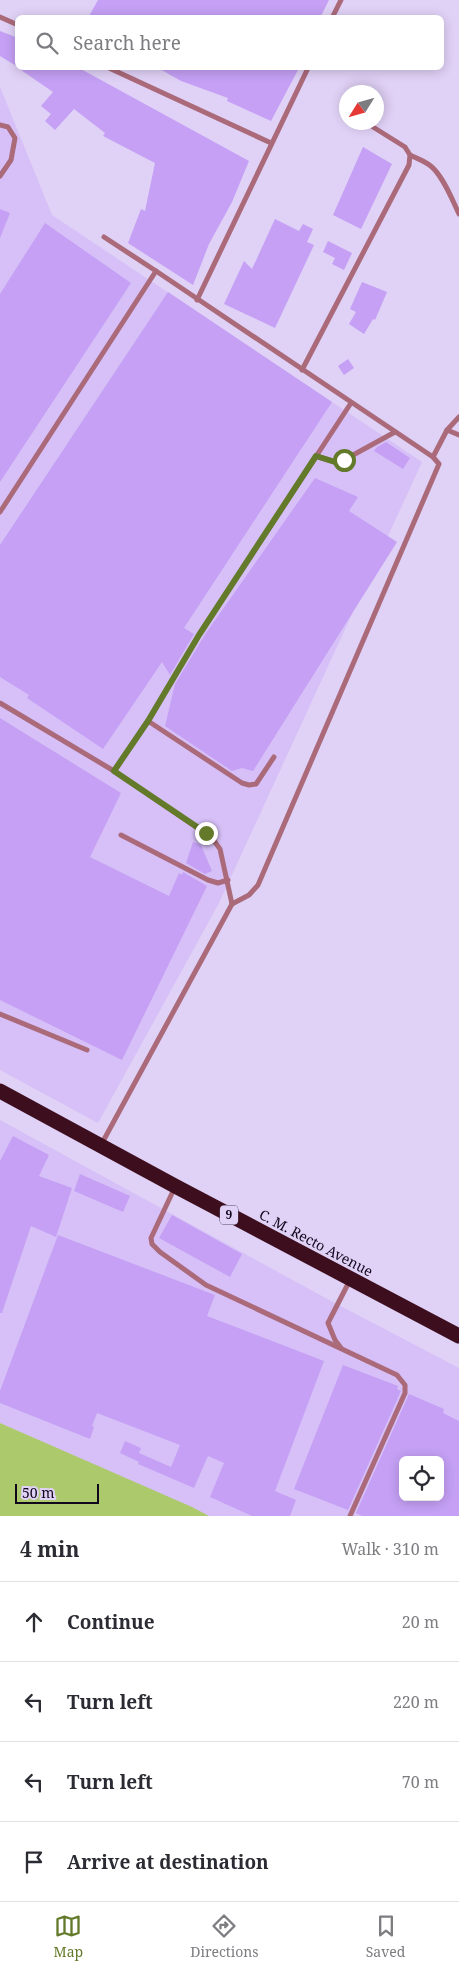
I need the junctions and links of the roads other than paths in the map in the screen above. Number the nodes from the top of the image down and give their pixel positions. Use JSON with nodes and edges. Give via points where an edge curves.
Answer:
{"nodes":[{"id":1,"x":341,"y":0,"type":"edge"},
{"id":2,"x":334,"y":15,"type":"edge"},
{"id":3,"x":0,"y":16,"type":"edge"},
{"id":4,"x":15,"y":24,"type":"edge"},
{"id":5,"x":113,"y":70,"type":"edge"},
{"id":6,"x":307,"y":70,"type":"edge"},
{"id":7,"x":0,"y":125,"type":"edge"},
{"id":8,"x":377,"y":130,"type":"edge"},
{"id":9,"x":271,"y":143,"type":"junction"},
{"id":10,"x":410,"y":155,"type":"junction"},
{"id":11,"x":0,"y":176,"type":"edge"},
{"id":12,"x":459,"y":214,"type":"edge"},
{"id":13,"x":104,"y":236,"type":"dead end"},
{"id":14,"x":156,"y":271,"type":"junction"},
{"id":15,"x":197,"y":300,"type":"junction"},
{"id":16,"x":302,"y":370,"type":"junction"},
{"id":17,"x":350,"y":403,"type":"junction"},
{"id":18,"x":459,"y":417,"type":"edge"},
{"id":19,"x":447,"y":430,"type":"junction"},
{"id":20,"x":395,"y":432,"type":"junction"},
{"id":21,"x":459,"y":436,"type":"edge"},
{"id":22,"x":316,"y":456,"type":"junction"},
{"id":23,"x":433,"y":457,"type":"junction"},
{"id":24,"x":0,"y":512,"type":"edge"},
{"id":25,"x":0,"y":703,"type":"edge"},
{"id":26,"x":148,"y":721,"type":"junction"},
{"id":27,"x":274,"y":757,"type":"dead end"},
{"id":28,"x":114,"y":771,"type":"junction"},
{"id":29,"x":121,"y":835,"type":"dead end"},
{"id":30,"x":228,"y":880,"type":"junction"},
{"id":31,"x":232,"y":904,"type":"junction"},
{"id":32,"x":0,"y":1014,"type":"edge"},
{"id":33,"x":87,"y":1050,"type":"dead end"},
{"id":34,"x":0,"y":1091,"type":"edge"},
{"id":35,"x":101,"y":1145,"type":"junction"},
{"id":36,"x":175,"y":1186,"type":"junction"},
{"id":37,"x":350,"y":1280,"type":"junction"},
{"id":38,"x":459,"y":1336,"type":"edge"},
{"id":39,"x":342,"y":1350,"type":"junction"},
{"id":40,"x":350,"y":1516,"type":"edge"}],
"edges":[{"from":1,"to":2,"type":"lane"},
{"from":3,"to":4,"type":"lane"},
{"from":5,"to":9,"type":"lane"},
{"from":6,"to":9,"type":"lane"},
{"from":7,"to":11,"type":"lane","via":[[8,127],[15,138],[11,160]]},
{"from":8,"to":10,"type":"lane","via":[[405,147]]},
{"from":9,"to":15,"type":"lane"},
{"from":10,"to":12,"type":"lane","via":[[434,169]]},
{"from":10,"to":16,"type":"lane","via":[[409,165]]},
{"from":13,"to":14,"type":"lane"},
{"from":14,"to":15,"type":"lane"},
{"from":14,"to":24,"type":"lane"},
{"from":15,"to":16,"type":"lane"},
{"from":16,"to":17,"type":"lane"},
{"from":17,"to":20,"type":"lane"},
{"from":17,"to":22,"type":"lane"},
{"from":18,"to":19,"type":"lane"},
{"from":19,"to":21,"type":"lane"},
{"from":19,"to":23,"type":"lane"},
{"from":20,"to":22,"type":"lane","via":[[344,460],[335,462]]},
{"from":20,"to":23,"type":"lane"},
{"from":22,"to":26,"type":"lane","via":[[199,635]]},
{"from":23,"to":31,"type":"lane","via":[[438,461],[438,467],[258,885],[249,895]]},
{"from":25,"to":28,"type":"lane"},
{"from":26,"to":27,"type":"lane","via":[[242,784],[256,784]]},
{"from":26,"to":28,"type":"lane"},
{"from":28,"to":30,"type":"lane","via":[[212,838],[220,849]]},
{"from":29,"to":30,"type":"lane","via":[[208,880]]},
{"from":30,"to":31,"type":"lane"},
{"from":31,"to":35,"type":"lane"},
{"from":32,"to":33,"type":"lane"},
{"from":34,"to":35,"type":"highway","name":"C. M. Recto Avenue","number":"9"},
{"from":35,"to":36,"type":"highway","name":"C. M. Recto Avenue","number":"9"},
{"from":36,"to":37,"type":"highway","name":"C. M. Recto Avenue","number":"9"},
{"from":36,"to":39,"type":"lane","via":[[151,1238],[160,1252],[206,1285]]},
{"from":37,"to":38,"type":"highway","name":"C. M. Recto Avenue","number":"9"},
{"from":37,"to":39,"type":"lane","via":[[328,1323]]},
{"from":39,"to":40,"type":"lane","via":[[397,1376],[405,1385],[405,1393]]}]}
